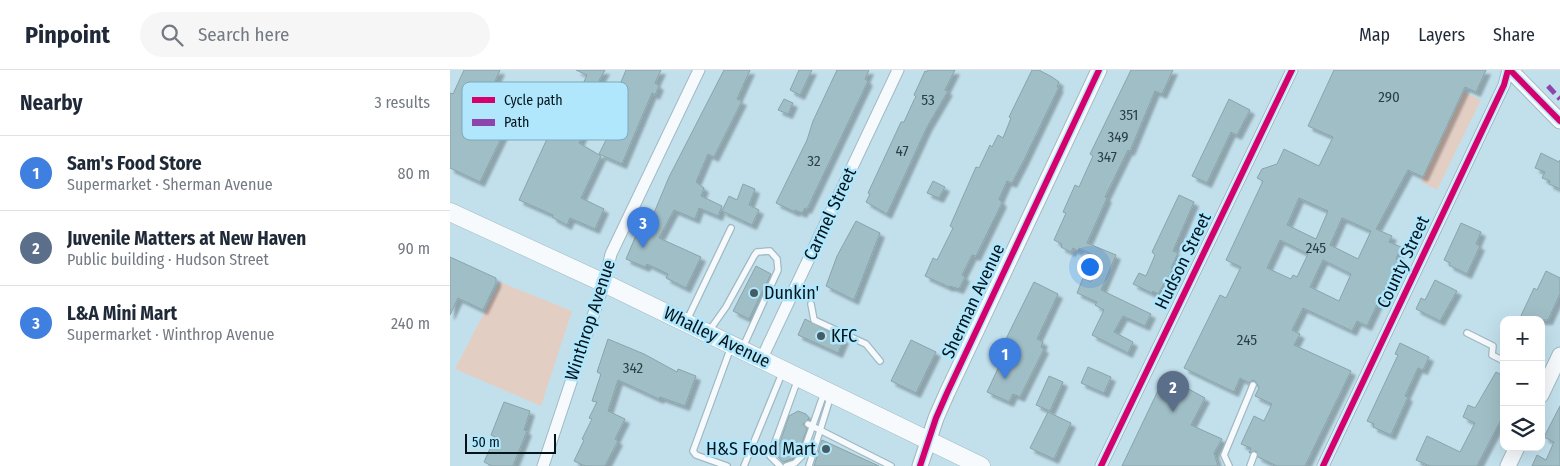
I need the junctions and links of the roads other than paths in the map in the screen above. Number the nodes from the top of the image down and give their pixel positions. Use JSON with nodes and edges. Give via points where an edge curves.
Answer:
{"nodes":[{"id":1,"x":699,"y":70,"type":"edge"},
{"id":2,"x":898,"y":70,"type":"edge"},
{"id":3,"x":1098,"y":70,"type":"edge"},
{"id":4,"x":1292,"y":70,"type":"edge"},
{"id":5,"x":1509,"y":70,"type":"edge"},
{"id":6,"x":1560,"y":121,"type":"edge"},
{"id":7,"x":450,"y":212,"type":"edge"},
{"id":8,"x":731,"y":228,"type":"dead end"},
{"id":9,"x":604,"y":282,"type":"junction"},
{"id":10,"x":812,"y":304,"type":"dead end"},
{"id":11,"x":686,"y":322,"type":"junction"},
{"id":12,"x":708,"y":332,"type":"junction"},
{"id":13,"x":1467,"y":332,"type":"dead end"},
{"id":14,"x":737,"y":347,"type":"junction"},
{"id":15,"x":1560,"y":355,"type":"edge"},
{"id":16,"x":762,"y":358,"type":"junction"},
{"id":17,"x":1500,"y":359,"type":"edge"},
{"id":18,"x":880,"y":360,"type":"dead end"},
{"id":19,"x":791,"y":373,"type":"junction"},
{"id":20,"x":1545,"y":381,"type":"edge"},
{"id":21,"x":1253,"y":385,"type":"dead end"},
{"id":22,"x":828,"y":392,"type":"junction"},
{"id":23,"x":811,"y":425,"type":"junction"},
{"id":24,"x":821,"y":430,"type":"junction"},
{"id":25,"x":927,"y":441,"type":"junction"},
{"id":26,"x":1515,"y":451,"type":"edge"},
{"id":27,"x":1254,"y":455,"type":"dead end"},
{"id":28,"x":974,"y":464,"type":"edge"},
{"id":29,"x":543,"y":466,"type":"edge"},
{"id":30,"x":727,"y":466,"type":"edge"},
{"id":31,"x":744,"y":466,"type":"edge"},
{"id":32,"x":780,"y":466,"type":"edge"},
{"id":33,"x":786,"y":466,"type":"edge"},
{"id":34,"x":809,"y":466,"type":"edge"},
{"id":35,"x":891,"y":466,"type":"edge"},
{"id":36,"x":920,"y":466,"type":"edge"},
{"id":37,"x":1100,"y":466,"type":"edge"},
{"id":38,"x":1229,"y":466,"type":"edge"},
{"id":39,"x":1250,"y":466,"type":"edge"},
{"id":40,"x":1322,"y":466,"type":"edge"},
{"id":41,"x":1508,"y":466,"type":"edge"}],
"edges":[{"from":1,"to":9,"type":"street","name":"Winthrop Avenue","via":[[611,254]]},
{"from":2,"to":16,"type":"street","name":"Carmel Street"},
{"from":3,"to":25,"type":"main road","name":"Sherman Avenue"},
{"from":4,"to":37,"type":"street","name":"Hudson Street"},
{"from":5,"to":6,"type":"main road"},
{"from":5,"to":40,"type":"street","name":"County Street"},
{"from":7,"to":9,"type":"main road","name":"Whalley Avenue"},
{"from":8,"to":11,"type":"lane"},
{"from":9,"to":11,"type":"main road","name":"Whalley Avenue"},
{"from":9,"to":29,"type":"street","name":"Winthrop Avenue"},
{"from":10,"to":18,"type":"lane","via":[[814,320],[866,344]]},
{"from":11,"to":12,"type":"main road","name":"Whalley Avenue"},
{"from":12,"to":14,"type":"main road","name":"Whalley Avenue"},
{"from":12,"to":14,"type":"lane","via":[[757,252],[770,251],[777,259],[778,270]]},
{"from":13,"to":17,"type":"lane","via":[[1492,346],[1492,356]]},
{"from":14,"to":16,"type":"main road","name":"Whalley Avenue"},
{"from":14,"to":30,"type":"lane","via":[[693,451]]},
{"from":15,"to":20,"type":"main road"},
{"from":16,"to":19,"type":"main road","name":"Whalley Avenue"},
{"from":19,"to":22,"type":"main road","name":"Whalley Avenue"},
{"from":19,"to":31,"type":"lane"},
{"from":19,"to":32,"type":"lane","via":[[787,416],[770,456]]},
{"from":21,"to":38,"type":"lane","via":[[1224,455]]},
{"from":22,"to":23,"type":"lane"},
{"from":22,"to":24,"type":"lane"},
{"from":22,"to":25,"type":"main road","name":"Whalley Avenue"},
{"from":23,"to":24,"type":"lane"},
{"from":23,"to":33,"type":"lane","via":[[798,458]]},
{"from":24,"to":34,"type":"lane"},
{"from":24,"to":35,"type":"lane"},
{"from":25,"to":28,"type":"main road","name":"Whalley Avenue"},
{"from":25,"to":36,"type":"main road","name":"Sherman Avenue"},
{"from":26,"to":41,"type":"main road"},
{"from":27,"to":39,"type":"lane"}]}
